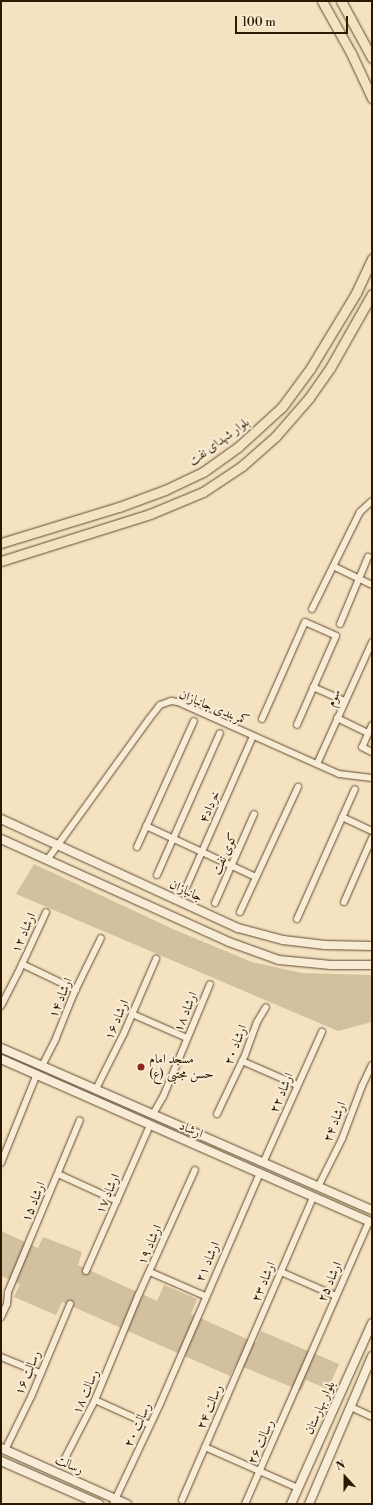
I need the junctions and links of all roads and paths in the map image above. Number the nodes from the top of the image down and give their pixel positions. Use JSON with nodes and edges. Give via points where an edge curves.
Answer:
{"nodes":[{"id":1,"x":322,"y":1,"type":"edge"},
{"id":2,"x":341,"y":1,"type":"edge"},
{"id":3,"x":372,"y":58,"type":"edge"},
{"id":4,"x":372,"y":98,"type":"edge"},
{"id":5,"x":372,"y":259,"type":"edge"},
{"id":6,"x":372,"y":294,"type":"edge"},
{"id":7,"x":372,"y":501,"type":"edge"},
{"id":8,"x":1,"y":543,"type":"edge"},
{"id":9,"x":368,"y":557,"type":"dead end"},
{"id":10,"x":1,"y":561,"type":"edge"},
{"id":11,"x":334,"y":567,"type":"junction"},
{"id":12,"x":358,"y":578,"type":"junction"},
{"id":13,"x":372,"y":585,"type":"edge"},
{"id":14,"x":312,"y":609,"type":"dead end"},
{"id":15,"x":340,"y":624,"type":"dead end"},
{"id":16,"x":372,"y":642,"type":"edge"},
{"id":17,"x":313,"y":688,"type":"junction"},
{"id":18,"x":345,"y":701,"type":"junction"},
{"id":19,"x":337,"y":718,"type":"junction"},
{"id":20,"x":262,"y":719,"type":"dead end"},
{"id":21,"x":194,"y":721,"type":"dead end"},
{"id":22,"x":297,"y":725,"type":"dead end"},
{"id":23,"x":372,"y":725,"type":"edge"},
{"id":24,"x":220,"y":733,"type":"dead end"},
{"id":25,"x":368,"y":733,"type":"junction"},
{"id":26,"x":254,"y":736,"type":"junction"},
{"id":27,"x":372,"y":752,"type":"edge"},
{"id":28,"x":317,"y":764,"type":"junction"},
{"id":29,"x":372,"y":778,"type":"edge"},
{"id":30,"x":298,"y":786,"type":"dead end"},
{"id":31,"x":355,"y":789,"type":"dead end"},
{"id":32,"x":254,"y":814,"type":"dead end"},
{"id":33,"x":342,"y":817,"type":"junction"},
{"id":34,"x":1,"y":819,"type":"edge"},
{"id":35,"x":146,"y":826,"type":"junction"},
{"id":36,"x":372,"y":831,"type":"edge"},
{"id":37,"x":372,"y":838,"type":"edge"},
{"id":38,"x":1,"y":839,"type":"edge"},
{"id":39,"x":173,"y":839,"type":"junction"},
{"id":40,"x":57,"y":844,"type":"junction"},
{"id":41,"x":137,"y":847,"type":"dead end"},
{"id":42,"x":202,"y":852,"type":"junction"},
{"id":43,"x":47,"y":860,"type":"junction"},
{"id":44,"x":232,"y":866,"type":"junction"},
{"id":45,"x":157,"y":875,"type":"dead end"},
{"id":46,"x":256,"y":877,"type":"junction"},
{"id":47,"x":186,"y":888,"type":"dead end"},
{"id":48,"x":344,"y":902,"type":"dead end"},
{"id":49,"x":215,"y":904,"type":"dead end"},
{"id":50,"x":46,"y":912,"type":"dead end"},
{"id":51,"x":240,"y":912,"type":"dead end"},
{"id":52,"x":298,"y":919,"type":"dead end"},
{"id":53,"x":101,"y":938,"type":"dead end"},
{"id":54,"x":372,"y":946,"type":"edge"},
{"id":55,"x":156,"y":959,"type":"dead end"},
{"id":56,"x":22,"y":964,"type":"junction"},
{"id":57,"x":372,"y":965,"type":"edge"},
{"id":58,"x":210,"y":984,"type":"dead end"},
{"id":59,"x":76,"y":990,"type":"junction"},
{"id":60,"x":1,"y":1006,"type":"edge"},
{"id":61,"x":266,"y":1007,"type":"dead end"},
{"id":62,"x":132,"y":1014,"type":"junction"},
{"id":63,"x":322,"y":1032,"type":"dead end"},
{"id":64,"x":187,"y":1038,"type":"junction"},
{"id":65,"x":1,"y":1048,"type":"edge"},
{"id":66,"x":16,"y":1054,"type":"junction"},
{"id":67,"x":1,"y":1059,"type":"edge"},
{"id":68,"x":242,"y":1061,"type":"junction"},
{"id":69,"x":12,"y":1063,"type":"junction"},
{"id":70,"x":372,"y":1065,"type":"edge"},
{"id":71,"x":42,"y":1066,"type":"junction"},
{"id":72,"x":37,"y":1074,"type":"junction"},
{"id":73,"x":370,"y":1074,"type":"edge"},
{"id":74,"x":297,"y":1085,"type":"junction"},
{"id":75,"x":96,"y":1089,"type":"junction"},
{"id":76,"x":124,"y":1101,"type":"junction"},
{"id":77,"x":120,"y":1111,"type":"junction"},
{"id":78,"x":153,"y":1114,"type":"junction"},
{"id":79,"x":216,"y":1114,"type":"dead end"},
{"id":80,"x":80,"y":1120,"type":"dead end"},
{"id":81,"x":150,"y":1125,"type":"junction"},
{"id":82,"x":4,"y":1149,"type":"edge"},
{"id":83,"x":263,"y":1162,"type":"junction"},
{"id":84,"x":1,"y":1163,"type":"edge"},
{"id":85,"x":195,"y":1170,"type":"dead end"},
{"id":86,"x":260,"y":1173,"type":"junction"},
{"id":87,"x":58,"y":1174,"type":"junction"},
{"id":88,"x":318,"y":1187,"type":"junction"},
{"id":89,"x":313,"y":1197,"type":"junction"},
{"id":90,"x":117,"y":1201,"type":"junction"},
{"id":91,"x":372,"y":1210,"type":"edge"},
{"id":92,"x":370,"y":1223,"type":"edge"},
{"id":93,"x":86,"y":1271,"type":"dead end"},
{"id":94,"x":150,"y":1272,"type":"junction"},
{"id":95,"x":281,"y":1272,"type":"junction"},
{"id":96,"x":205,"y":1296,"type":"junction"},
{"id":97,"x":336,"y":1296,"type":"junction"},
{"id":98,"x":70,"y":1304,"type":"dead end"},
{"id":99,"x":1,"y":1317,"type":"edge"},
{"id":100,"x":372,"y":1322,"type":"edge"},
{"id":101,"x":124,"y":1328,"type":"joint"},
{"id":102,"x":372,"y":1356,"type":"edge"},
{"id":103,"x":1,"y":1357,"type":"edge"},
{"id":104,"x":179,"y":1360,"type":"joint"},
{"id":105,"x":40,"y":1373,"type":"junction"},
{"id":106,"x":236,"y":1376,"type":"joint"},
{"id":107,"x":296,"y":1388,"type":"joint"},
{"id":108,"x":95,"y":1400,"type":"junction"},
{"id":109,"x":351,"y":1407,"type":"junction"},
{"id":110,"x":372,"y":1417,"type":"edge"},
{"id":111,"x":150,"y":1425,"type":"junction"},
{"id":112,"x":205,"y":1448,"type":"junction"},
{"id":113,"x":3,"y":1449,"type":"edge"},
{"id":114,"x":22,"y":1458,"type":"junction"},
{"id":115,"x":1,"y":1462,"type":"edge"},
{"id":116,"x":63,"y":1462,"type":"dead end"},
{"id":117,"x":18,"y":1468,"type":"junction"},
{"id":118,"x":260,"y":1471,"type":"junction"},
{"id":119,"x":298,"y":1488,"type":"junction"},
{"id":120,"x":182,"y":1500,"type":"dead end"},
{"id":121,"x":115,"y":1501,"type":"edge"},
{"id":122,"x":99,"y":1504,"type":"edge"},
{"id":123,"x":128,"y":1504,"type":"edge"},
{"id":124,"x":245,"y":1504,"type":"edge"},
{"id":125,"x":291,"y":1504,"type":"edge"},
{"id":126,"x":309,"y":1504,"type":"edge"}],
"edges":[{"from":1,"to":4,"type":"main road"},
{"from":2,"to":3,"type":"main road"},
{"from":5,"to":8,"type":"main road","name":"بلوار شهدای نفت","via":[[356,293],[310,369],[282,407],[238,447],[203,472],[165,490],[119,507]]},
{"from":6,"to":10,"type":"main road","via":[[330,368],[309,398],[275,437],[242,466],[203,492],[150,514]]},
{"from":7,"to":11,"type":"street","via":[[360,512]]},
{"from":9,"to":12,"type":"street"},
{"from":11,"to":12,"type":"street"},
{"from":11,"to":14,"type":"street"},
{"from":12,"to":13,"type":"street"},
{"from":12,"to":15,"type":"street"},
{"from":16,"to":18,"type":"street","name":"سوم"},
{"from":17,"to":18,"type":"street"},
{"from":17,"to":20,"type":"street","via":[[336,636],[305,622]]},
{"from":17,"to":22,"type":"street"},
{"from":18,"to":19,"type":"street","name":"سوم"},
{"from":19,"to":25,"type":"street"},
{"from":19,"to":28,"type":"street","name":"سوم"},
{"from":21,"to":35,"type":"street"},
{"from":23,"to":25,"type":"street"},
{"from":24,"to":39,"type":"street"},
{"from":25,"to":27,"type":"street","via":[[362,747]]},
{"from":26,"to":28,"type":"street","name":"کمربندی جانبازان"},
{"from":26,"to":40,"type":"street","name":"کمربندی جانبازان","via":[[178,702],[171,701],[160,705]]},
{"from":26,"to":42,"type":"street","name":"خرداد۴"},
{"from":28,"to":29,"type":"street","name":"کمربندی جانبازان","via":[[339,774]]},
{"from":30,"to":46,"type":"street"},
{"from":31,"to":33,"type":"street"},
{"from":32,"to":44,"type":"street","name":"کوی نفت"},
{"from":33,"to":36,"type":"street"},
{"from":33,"to":52,"type":"street"},
{"from":34,"to":40,"type":"street","name":"جانبازان"},
{"from":35,"to":39,"type":"street"},
{"from":35,"to":41,"type":"street"},
{"from":37,"to":48,"type":"street"},
{"from":38,"to":43,"type":"street"},
{"from":39,"to":42,"type":"street"},
{"from":39,"to":45,"type":"street"},
{"from":40,"to":43,"type":"street","name":"کمربندی جانبازان"},
{"from":40,"to":54,"type":"street","name":"جانبازان","via":[[238,928],[283,940]]},
{"from":42,"to":44,"type":"street"},
{"from":42,"to":47,"type":"street","name":"خرداد۴"},
{"from":43,"to":57,"type":"street","via":[[229,942],[279,960],[331,965]]},
{"from":44,"to":46,"type":"street"},
{"from":44,"to":49,"type":"street","name":"کوی نفت"},
{"from":46,"to":51,"type":"street"},
{"from":50,"to":56,"type":"street","name":"ارشاد ۱۲"},
{"from":53,"to":59,"type":"street","name":"ارشاد ۱۴"},
{"from":55,"to":62,"type":"street","name":"ارشاد ۱۶"},
{"from":56,"to":59,"type":"street"},
{"from":56,"to":60,"type":"street","name":"ارشاد ۱۲"},
{"from":58,"to":64,"type":"street","name":"ارشاد ۱۸"},
{"from":59,"to":71,"type":"street","name":"ارشاد ۱۴"},
{"from":61,"to":68,"type":"street","name":"ارشاد ۲۰","via":[[257,1022]]},
{"from":62,"to":64,"type":"street"},
{"from":62,"to":75,"type":"street","name":"ارشاد ۱۶"},
{"from":63,"to":74,"type":"street","name":"ارشاد ۲۲"},
{"from":64,"to":78,"type":"street","name":"ارشاد ۱۸","via":[[163,1098]]},
{"from":65,"to":66,"type":"street","name":"ارشاد"},
{"from":66,"to":69,"type":"street"},
{"from":66,"to":71,"type":"street","name":"ارشاد"},
{"from":67,"to":69,"type":"street","name":"ارشاد"},
{"from":68,"to":74,"type":"street"},
{"from":68,"to":79,"type":"street","name":"ارشاد ۲۰"},
{"from":69,"to":72,"type":"street","name":"ارشاد"},
{"from":70,"to":73,"type":"street","name":"ارشاد ۲۴"},
{"from":71,"to":75,"type":"street","name":"ارشاد"},
{"from":72,"to":77,"type":"street","name":"ارشاد"},
{"from":72,"to":82,"type":"street"},
{"from":73,"to":88,"type":"street","name":"ارشاد ۲۴","via":[[362,1086],[342,1139]]},
{"from":74,"to":83,"type":"street","name":"ارشاد ۲۲"},
{"from":75,"to":76,"type":"street","name":"ارشاد"},
{"from":76,"to":77,"type":"street"},
{"from":76,"to":78,"type":"street","name":"ارشاد"},
{"from":77,"to":81,"type":"street","name":"ارشاد"},
{"from":78,"to":83,"type":"street","name":"ارشاد"},
{"from":80,"to":87,"type":"street","name":"ارشاد ۱۵"},
{"from":81,"to":86,"type":"street","name":"ارشاد"},
{"from":81,"to":90,"type":"street","name":"ارشاد ۱۷"},
{"from":82,"to":84,"type":"street"},
{"from":83,"to":88,"type":"street","name":"ارشاد"},
{"from":85,"to":94,"type":"street","name":"ارشاد ۱۹"},
{"from":86,"to":89,"type":"street","name":"ارشاد"},
{"from":86,"to":96,"type":"street","name":"ارشاد ۲۱"},
{"from":87,"to":90,"type":"street"},
{"from":87,"to":99,"type":"street","name":"ارشاد ۱۵","via":[[8,1292],[7,1304]]},
{"from":88,"to":89,"type":"street"},
{"from":88,"to":91,"type":"street","name":"ارشاد"},
{"from":89,"to":92,"type":"street","name":"ارشاد"},
{"from":89,"to":95,"type":"street","name":"ارشاد ۲۳"},
{"from":90,"to":93,"type":"street","name":"ارشاد ۱۷"},
{"from":92,"to":97,"type":"street","name":"ارشاد ۲۵"},
{"from":94,"to":96,"type":"street"},
{"from":94,"to":101,"type":"street","name":"ارشاد ۱۹"},
{"from":95,"to":97,"type":"street"},
{"from":95,"to":106,"type":"street","name":"ارشاد ۲۳"},
{"from":96,"to":104,"type":"street","name":"ارشاد ۲۱"},
{"from":97,"to":107,"type":"street","name":"ارشاد ۲۵"},
{"from":98,"to":105,"type":"street","name":"رسالت ۱۶"},
{"from":100,"to":119,"type":"street","name":"بلوار بهارستان"},
{"from":101,"to":108,"type":"street","name":"رسالت ۱۸"},
{"from":102,"to":109,"type":"street"},
{"from":103,"to":105,"type":"street"},
{"from":104,"to":111,"type":"street","name":"رسالت ٢٠"},
{"from":105,"to":113,"type":"street","name":"رسالت ۱۶","via":[[31,1397]]},
{"from":106,"to":112,"type":"street","name":"رسالت ۲۴"},
{"from":107,"to":118,"type":"street","name":"رسالت ۲۶"},
{"from":108,"to":111,"type":"street"},
{"from":108,"to":116,"type":"street","name":"رسالت ۱۸"},
{"from":109,"to":110,"type":"street"},
{"from":109,"to":126,"type":"street"},
{"from":111,"to":121,"type":"street","name":"رسالت ٢٠"},
{"from":112,"to":118,"type":"street"},
{"from":112,"to":120,"type":"street","name":"رسالت ۲۴"},
{"from":113,"to":114,"type":"street","name":"رسالت"},
{"from":114,"to":117,"type":"street"},
{"from":114,"to":121,"type":"street","name":"رسالت"},
{"from":115,"to":117,"type":"street","name":"رسالت"},
{"from":117,"to":122,"type":"street","name":"رسالت"},
{"from":118,"to":119,"type":"street"},
{"from":118,"to":124,"type":"street","name":"رسالت ۲۶"},
{"from":119,"to":125,"type":"street","name":"بلوار بهارستان"},
{"from":121,"to":123,"type":"street","name":"رسالت"}]}
